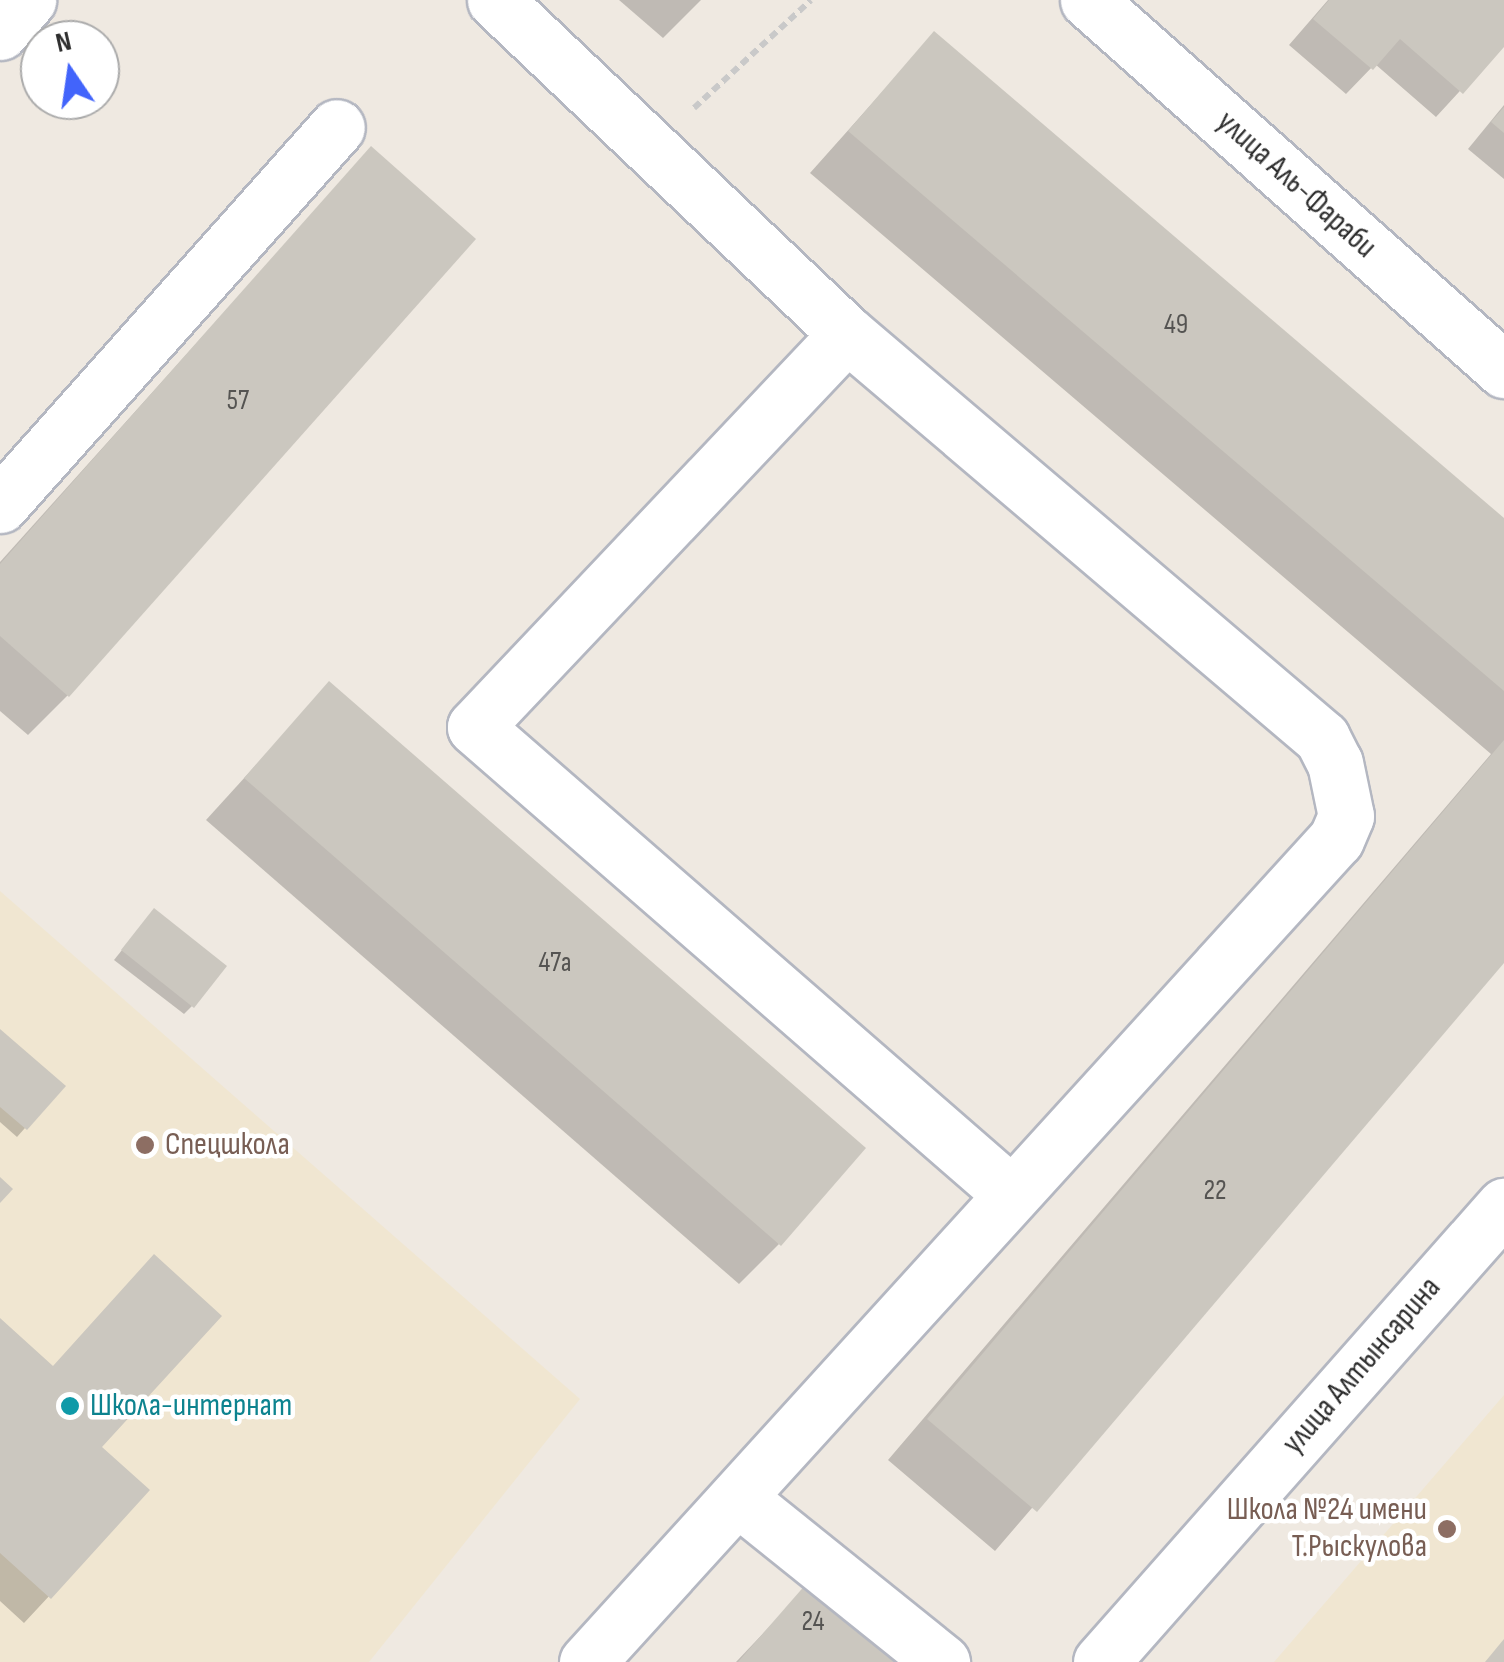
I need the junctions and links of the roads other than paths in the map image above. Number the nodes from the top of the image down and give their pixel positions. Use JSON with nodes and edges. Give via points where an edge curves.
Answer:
{"nodes":[{"id":1,"x":28,"y":0,"type":"edge"},
{"id":2,"x":495,"y":0,"type":"edge"},
{"id":3,"x":1088,"y":0,"type":"edge"},
{"id":4,"x":0,"y":32,"type":"edge"},
{"id":5,"x":338,"y":127,"type":"dead end"},
{"id":6,"x":847,"y":334,"type":"junction"},
{"id":7,"x":1504,"y":370,"type":"edge"},
{"id":8,"x":0,"y":505,"type":"edge"},
{"id":9,"x":1009,"y":1192,"type":"junction"},
{"id":10,"x":1504,"y":1206,"type":"edge"},
{"id":11,"x":738,"y":1498,"type":"junction"},
{"id":12,"x":587,"y":1662,"type":"edge"},
{"id":13,"x":942,"y":1662,"type":"edge"},
{"id":14,"x":1101,"y":1662,"type":"edge"}],
"edges":[{"from":1,"to":4,"type":"street"},
{"from":2,"to":6,"type":"street"},
{"from":3,"to":7,"type":"street","name":"улица Аль-Фараби"},
{"from":5,"to":8,"type":"street"},
{"from":6,"to":9,"type":"street","via":[[1322,738],[1342,785],[1346,816],[1336,839]]},
{"from":6,"to":9,"type":"street","via":[[475,727]]},
{"from":9,"to":11,"type":"street"},
{"from":10,"to":14,"type":"street","name":"улица Алтынсарина"},
{"from":11,"to":12,"type":"street"},
{"from":11,"to":13,"type":"street"}]}
